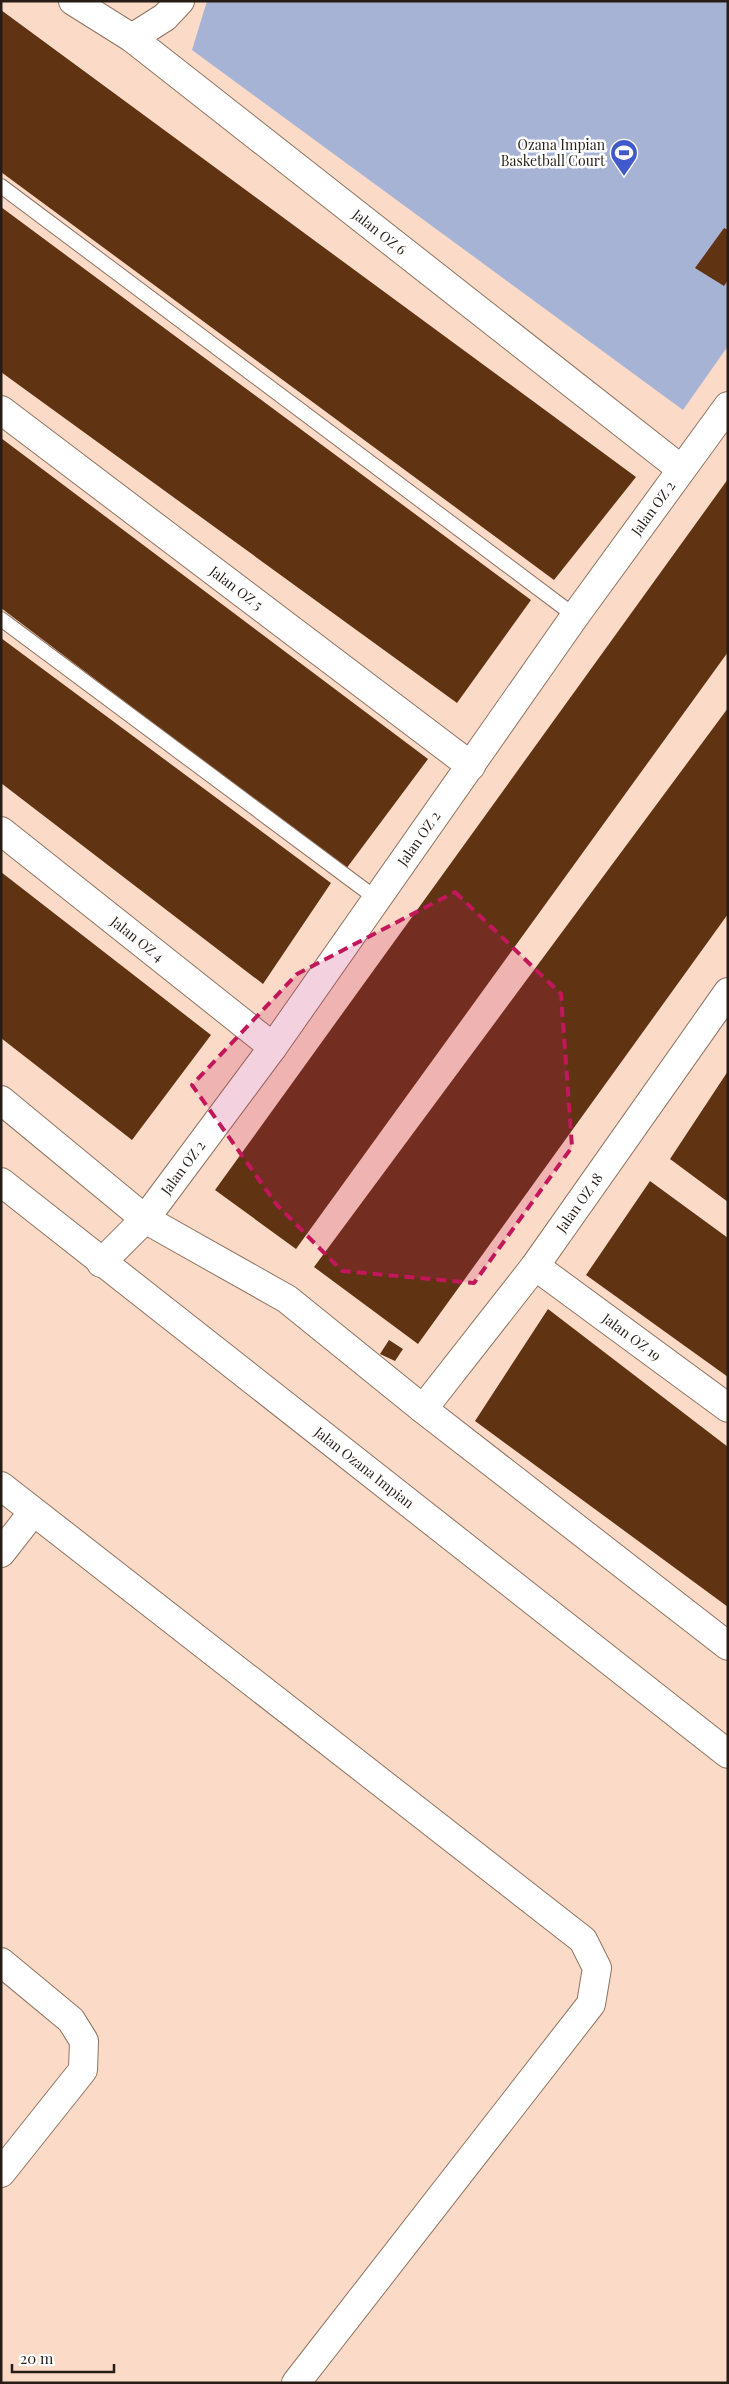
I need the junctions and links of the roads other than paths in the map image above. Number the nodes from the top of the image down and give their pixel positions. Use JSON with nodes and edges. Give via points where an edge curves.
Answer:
{"nodes":[{"id":1,"x":73,"y":1,"type":"edge"},
{"id":2,"x":180,"y":1,"type":"edge"},
{"id":3,"x":132,"y":38,"type":"junction"},
{"id":4,"x":1,"y":186,"type":"edge"},
{"id":5,"x":728,"y":406,"type":"edge"},
{"id":6,"x":1,"y":410,"type":"edge"},
{"id":7,"x":681,"y":469,"type":"junction"},
{"id":8,"x":576,"y":616,"type":"junction"},
{"id":9,"x":1,"y":619,"type":"edge"},
{"id":10,"x":471,"y":766,"type":"junction"},
{"id":11,"x":1,"y":831,"type":"edge"},
{"id":12,"x":377,"y":899,"type":"junction"},
{"id":13,"x":724,"y":1007,"type":"edge"},
{"id":14,"x":273,"y":1047,"type":"junction"},
{"id":15,"x":1,"y":1100,"type":"edge"},
{"id":16,"x":1,"y":1182,"type":"edge"},
{"id":17,"x":144,"y":1219,"type":"junction"},
{"id":18,"x":101,"y":1263,"type":"junction"},
{"id":19,"x":535,"y":1266,"type":"junction"},
{"id":20,"x":728,"y":1408,"type":"edge"},
{"id":21,"x":423,"y":1409,"type":"junction"},
{"id":22,"x":1,"y":1486,"type":"edge"},
{"id":23,"x":33,"y":1512,"type":"junction"},
{"id":24,"x":1,"y":1553,"type":"edge"},
{"id":25,"x":728,"y":1646,"type":"edge"},
{"id":26,"x":728,"y":1754,"type":"edge"},
{"id":27,"x":1,"y":1962,"type":"edge"},
{"id":28,"x":1,"y":2173,"type":"edge"},
{"id":29,"x":296,"y":2383,"type":"edge"}],
"edges":[{"from":1,"to":3,"type":"street","name":"Jalan OZ 6"},
{"from":2,"to":3,"type":"street","via":[[165,18]]},
{"from":3,"to":7,"type":"street","name":"Jalan OZ 6"},
{"from":4,"to":8,"type":"lane"},
{"from":5,"to":7,"type":"street","name":"Jalan OZ 2"},
{"from":6,"to":10,"type":"street","name":"Jalan OZ 5"},
{"from":7,"to":8,"type":"street","name":"Jalan OZ 2"},
{"from":8,"to":10,"type":"street","name":"Jalan OZ 2"},
{"from":9,"to":12,"type":"lane"},
{"from":10,"to":12,"type":"street","name":"Jalan OZ 2"},
{"from":11,"to":14,"type":"street","name":"Jalan OZ 4"},
{"from":12,"to":14,"type":"street","name":"Jalan OZ 2"},
{"from":13,"to":19,"type":"street","name":"Jalan OZ 18"},
{"from":14,"to":17,"type":"street","name":"Jalan OZ 2"},
{"from":15,"to":17,"type":"street"},
{"from":16,"to":18,"type":"street","name":"Jalan Ozana Impian"},
{"from":17,"to":18,"type":"street","name":"Jalan OZ 2"},
{"from":17,"to":21,"type":"street","via":[[288,1299]]},
{"from":18,"to":26,"type":"street","name":"Jalan Ozana Impian"},
{"from":19,"to":20,"type":"street","name":"Jalan OZ 19"},
{"from":19,"to":21,"type":"street","name":"Jalan OZ 18"},
{"from":21,"to":25,"type":"street"},
{"from":22,"to":23,"type":"street"},
{"from":23,"to":24,"type":"street"},
{"from":23,"to":29,"type":"street","via":[[582,1940],[597,1968],[591,2004]]},
{"from":27,"to":28,"type":"street","via":[[71,2020],[84,2041],[83,2070]]}]}
